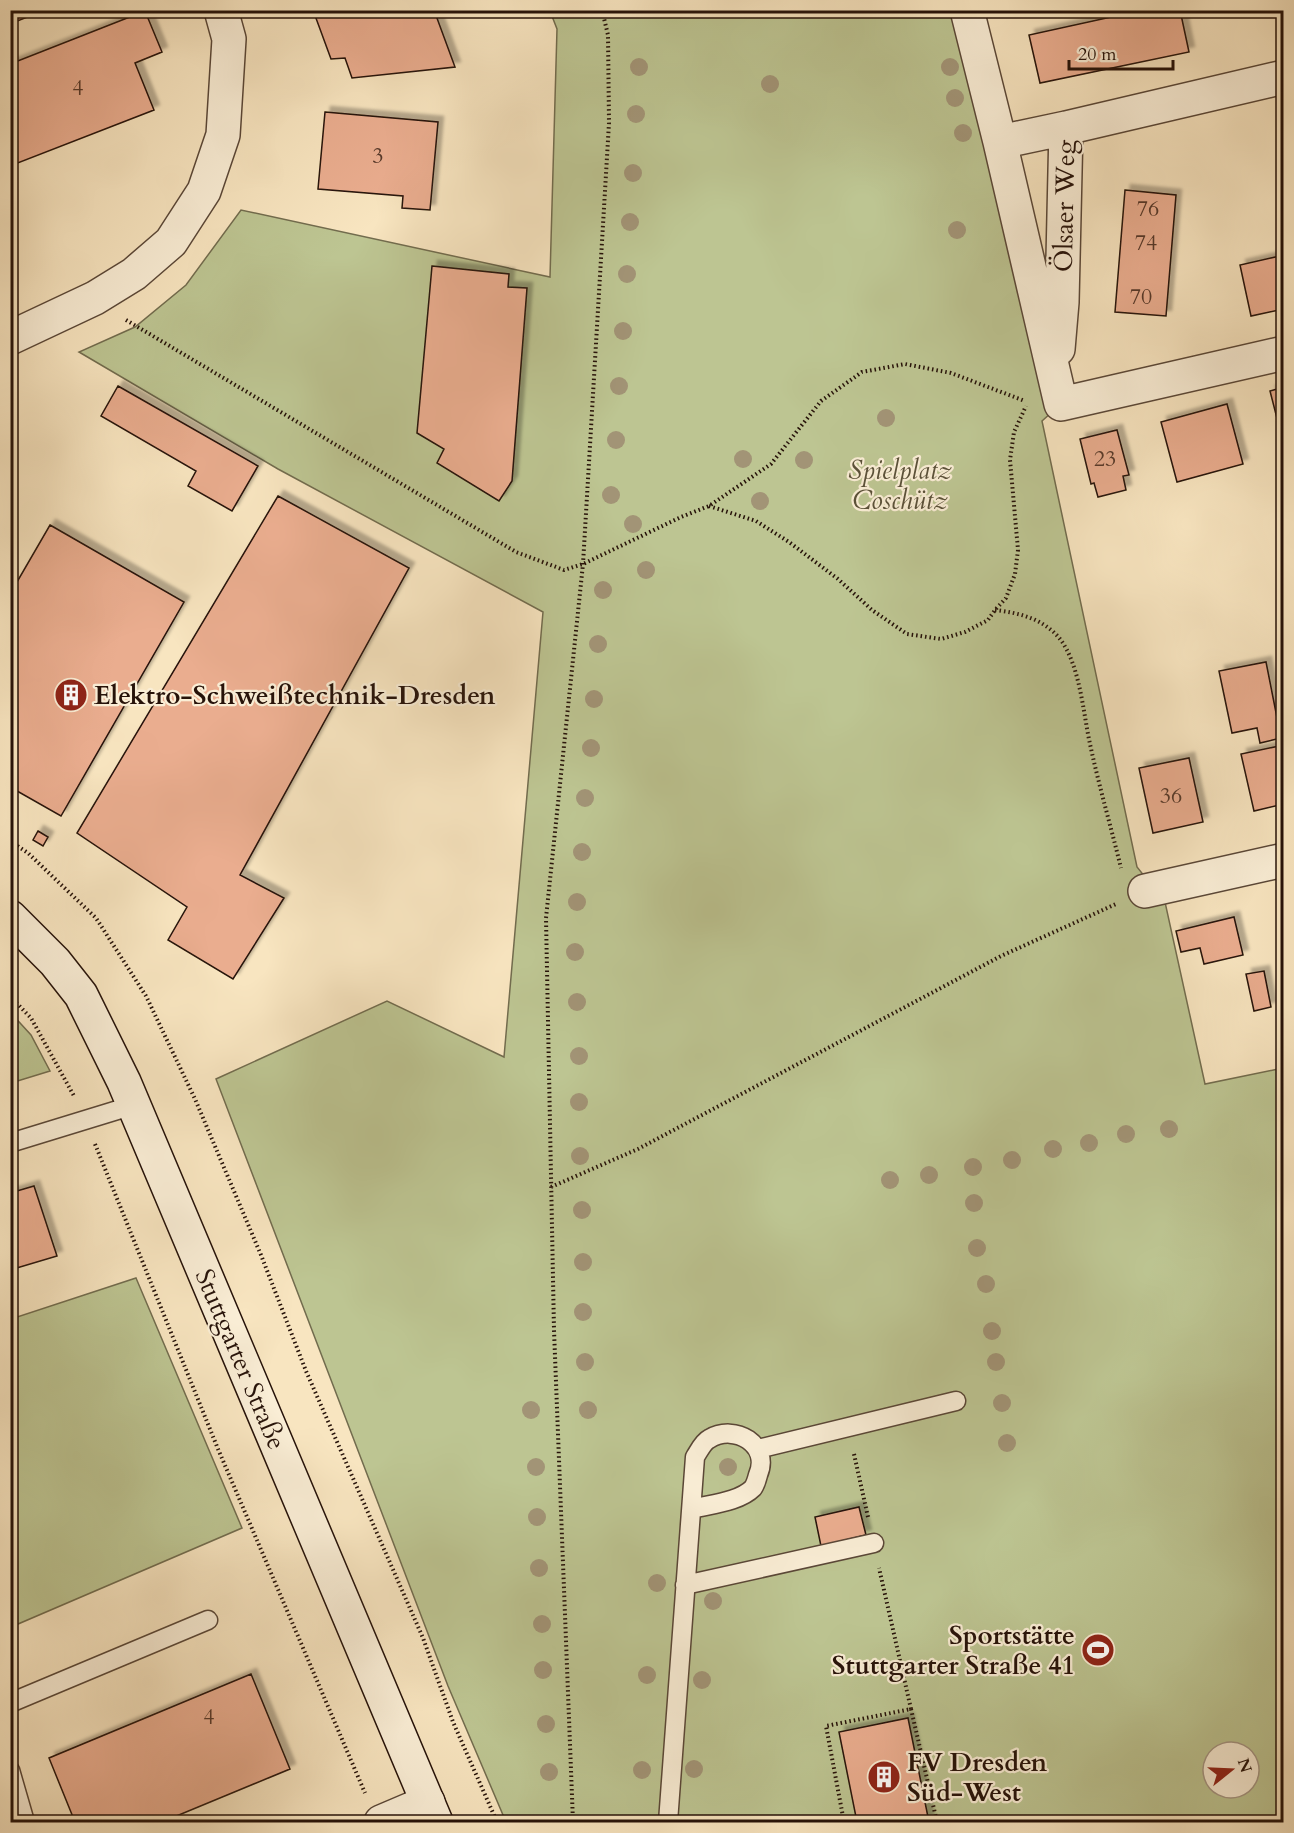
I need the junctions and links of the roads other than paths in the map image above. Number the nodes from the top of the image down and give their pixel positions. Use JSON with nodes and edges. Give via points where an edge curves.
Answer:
{"nodes":[{"id":1,"x":221,"y":10,"type":"edge"},
{"id":2,"x":967,"y":10,"type":"edge"},
{"id":3,"x":1271,"y":73,"type":"edge"},
{"id":4,"x":1066,"y":128,"type":"junction"},
{"id":5,"x":1000,"y":142,"type":"junction"},
{"id":6,"x":10,"y":338,"type":"edge"},
{"id":7,"x":1284,"y":353,"type":"edge"},
{"id":8,"x":1056,"y":381,"type":"junction"},
{"id":9,"x":1284,"y":860,"type":"edge"},
{"id":10,"x":1145,"y":891,"type":"road end"},
{"id":11,"x":10,"y":917,"type":"edge"},
{"id":12,"x":134,"y":1105,"type":"junction"},
{"id":13,"x":10,"y":1143,"type":"edge"},
{"id":14,"x":956,"y":1401,"type":"dead end"},
{"id":15,"x":758,"y":1449,"type":"junction"},
{"id":16,"x":692,"y":1509,"type":"junction"},
{"id":17,"x":874,"y":1543,"type":"road end"},
{"id":18,"x":685,"y":1585,"type":"junction"},
{"id":19,"x":208,"y":1620,"type":"dead end"},
{"id":20,"x":10,"y":1703,"type":"edge"},
{"id":21,"x":10,"y":1770,"type":"edge"},
{"id":22,"x":432,"y":1812,"type":"edge"},
{"id":23,"x":375,"y":1813,"type":"edge"},
{"id":24,"x":25,"y":1822,"type":"edge"},
{"id":25,"x":668,"y":1822,"type":"edge"}],
"edges":[{"from":1,"to":6,"type":"street","via":[[229,39],[223,135],[204,191],[171,242],[134,274],[95,298]]},
{"from":2,"to":5,"type":"street"},
{"from":3,"to":4,"type":"street"},
{"from":4,"to":5,"type":"street","name":"Ölsaer Weg"},
{"from":4,"to":8,"type":"street","name":"Ölsaer Weg"},
{"from":5,"to":8,"type":"street","name":"Ölsaer Weg"},
{"from":7,"to":8,"type":"street","name":"Ölsaer Weg","via":[[1061,404]]},
{"from":9,"to":10,"type":"street"},
{"from":11,"to":12,"type":"street","name":"Stuttgarter Straße","via":[[81,995]]},
{"from":12,"to":13,"type":"lane"},
{"from":12,"to":22,"type":"street","name":"Stuttgarter Straße"},
{"from":14,"to":15,"type":"lane"},
{"from":15,"to":16,"type":"lane","via":[[761,1469],[753,1487],[736,1498]]},
{"from":15,"to":16,"type":"lane","via":[[744,1436],[725,1433],[707,1439],[695,1457]]},
{"from":16,"to":18,"type":"lane"},
{"from":17,"to":18,"type":"lane"},
{"from":18,"to":25,"type":"lane"},
{"from":19,"to":20,"type":"lane"},
{"from":21,"to":24,"type":"lane"},
{"from":22,"to":23,"type":"street"}]}
